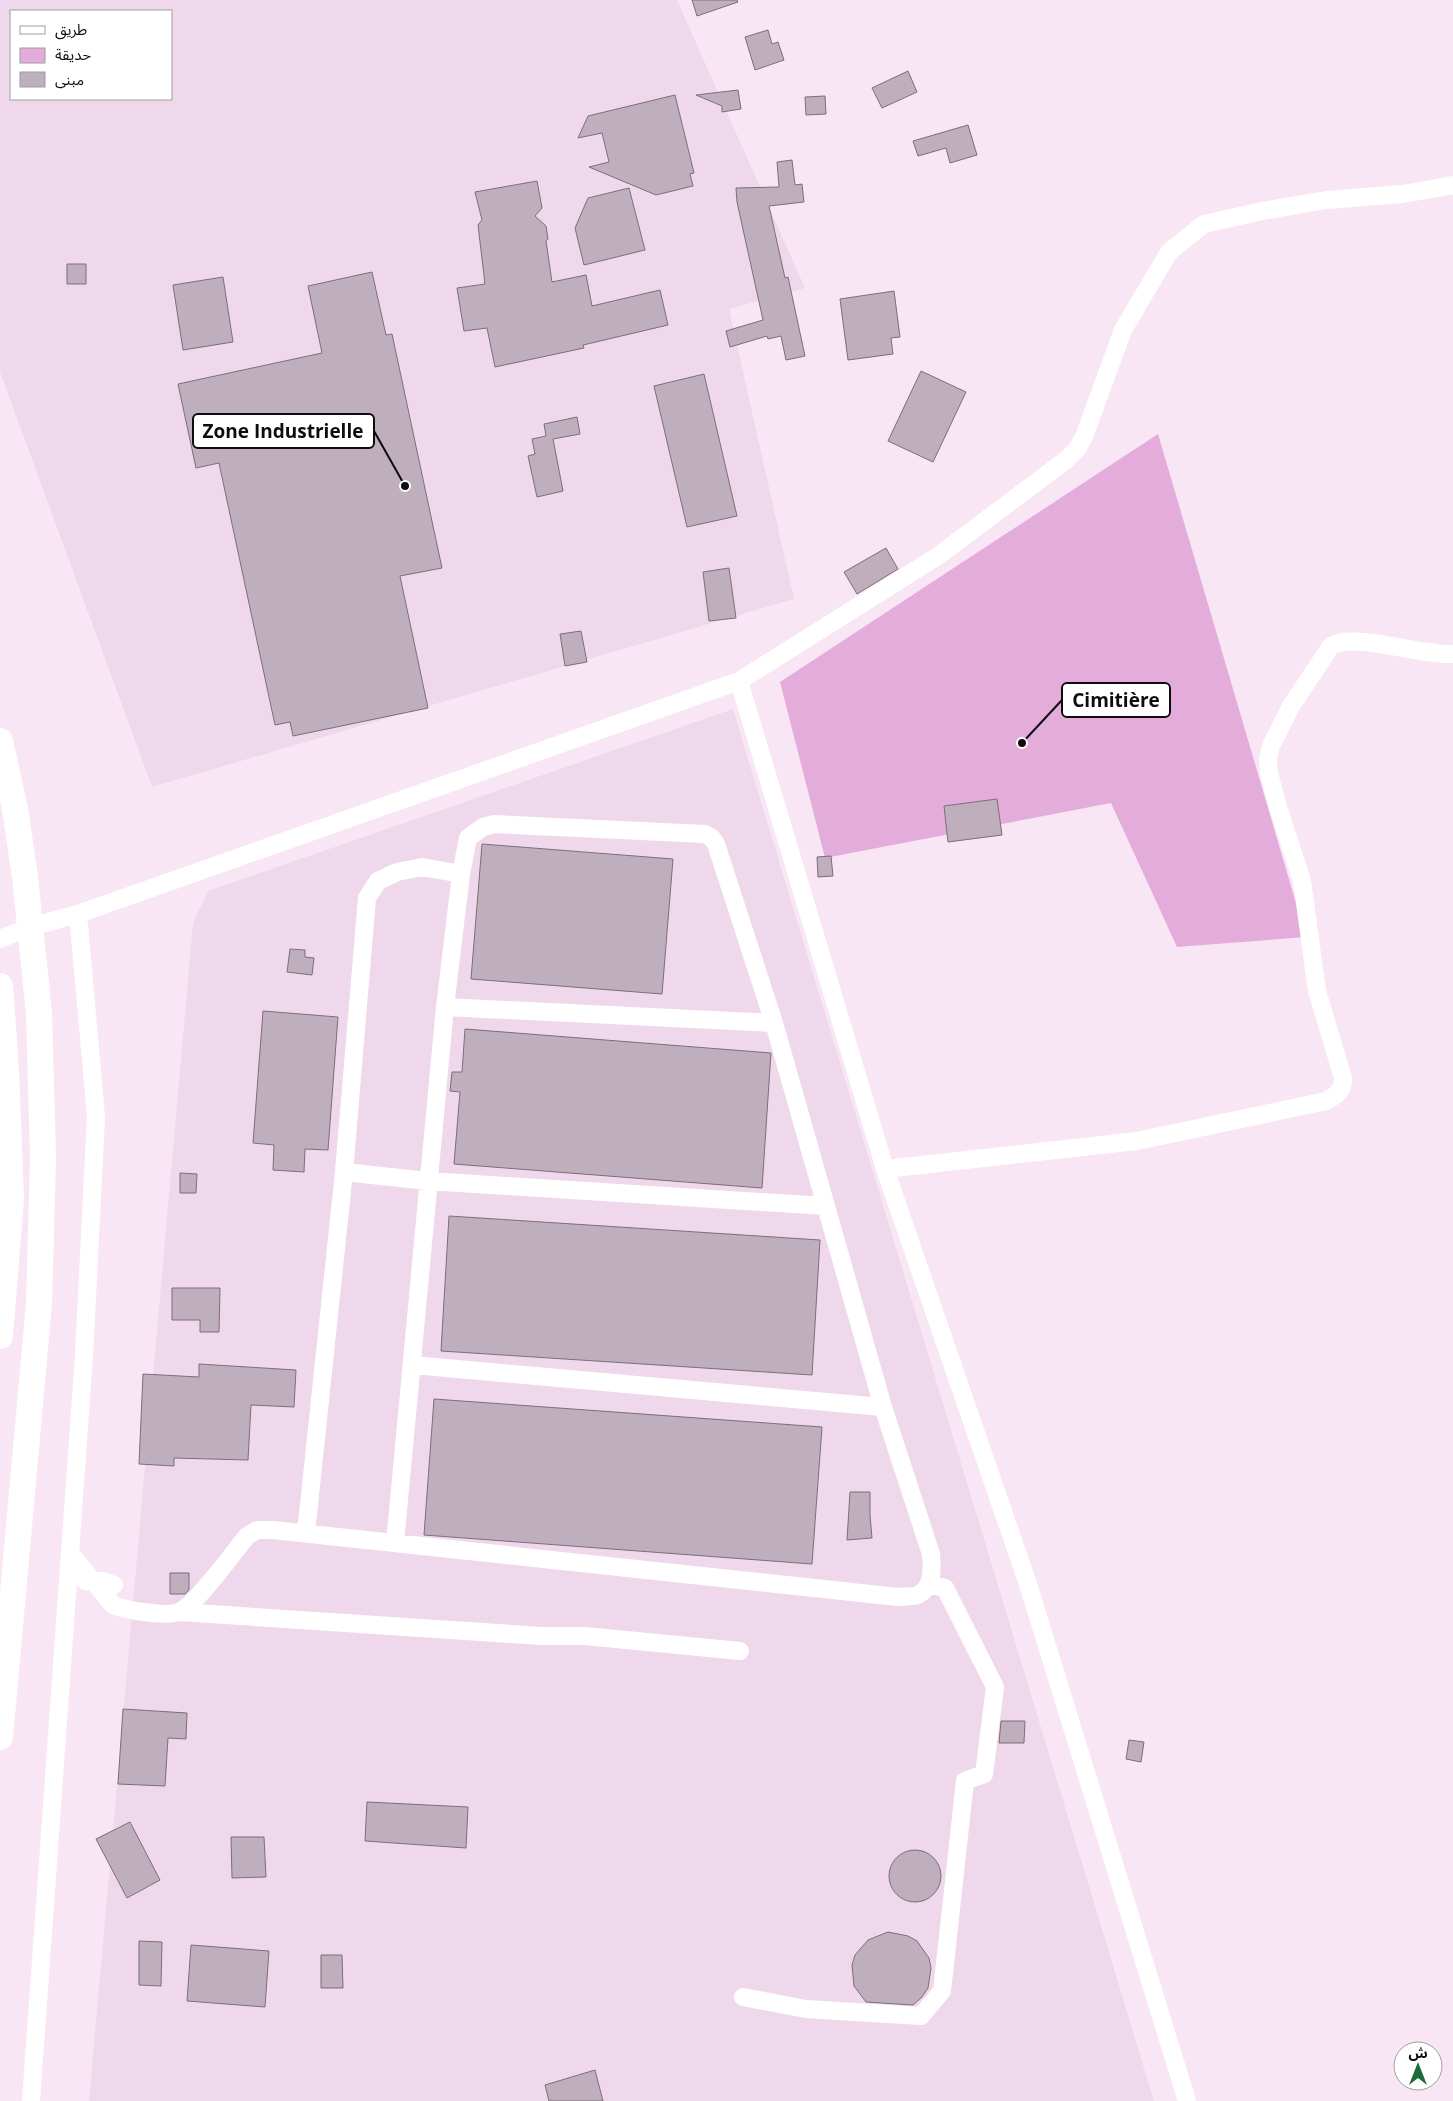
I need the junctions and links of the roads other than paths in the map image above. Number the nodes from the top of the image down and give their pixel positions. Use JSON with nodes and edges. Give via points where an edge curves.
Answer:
{"nodes":[{"id":1,"x":1453,"y":185,"type":"edge"},
{"id":2,"x":1453,"y":654,"type":"edge"},
{"id":3,"x":739,"y":681,"type":"junction"},
{"id":4,"x":0,"y":741,"type":"edge"},
{"id":5,"x":461,"y":874,"type":"junction"},
{"id":6,"x":78,"y":914,"type":"junction"},
{"id":7,"x":30,"y":927,"type":"junction"},
{"id":8,"x":0,"y":938,"type":"edge"},
{"id":9,"x":0,"y":986,"type":"edge"},
{"id":10,"x":445,"y":1007,"type":"junction"},
{"id":11,"x":774,"y":1023,"type":"junction"},
{"id":12,"x":885,"y":1168,"type":"junction"},
{"id":13,"x":344,"y":1172,"type":"junction"},
{"id":14,"x":428,"y":1181,"type":"junction"},
{"id":15,"x":825,"y":1206,"type":"junction"},
{"id":16,"x":0,"y":1336,"type":"edge"},
{"id":17,"x":413,"y":1365,"type":"junction"},
{"id":18,"x":883,"y":1407,"type":"junction"},
{"id":19,"x":306,"y":1533,"type":"junction"},
{"id":20,"x":395,"y":1543,"type":"junction"},
{"id":21,"x":70,"y":1553,"type":"junction"},
{"id":22,"x":68,"y":1581,"type":"junction"},
{"id":23,"x":92,"y":1581,"type":"junction"},
{"id":24,"x":929,"y":1584,"type":"junction"},
{"id":25,"x":114,"y":1585,"type":"dead end"},
{"id":26,"x":180,"y":1612,"type":"junction"},
{"id":27,"x":740,"y":1651,"type":"dead end"},
{"id":28,"x":0,"y":1737,"type":"edge"},
{"id":29,"x":743,"y":1997,"type":"dead end"},
{"id":30,"x":31,"y":2101,"type":"edge"},
{"id":31,"x":1187,"y":2101,"type":"edge"}],
"edges":[{"from":1,"to":3,"type":"street","via":[[1403,194],[1327,200],[1204,224],[1169,252],[1128,322],[1086,434],[1066,460],[938,556]]},
{"from":2,"to":12,"type":"street","via":[[1439,655],[1359,642],[1331,646],[1271,746],[1269,773],[1302,881],[1317,990],[1343,1078],[1339,1093],[1326,1101],[1136,1141]]},
{"from":3,"to":6,"type":"street"},
{"from":3,"to":12,"type":"street"},
{"from":4,"to":7,"type":"highway","via":[[15,808]]},
{"from":5,"to":10,"type":"street"},
{"from":5,"to":11,"type":"street","via":[[468,838],[483,827],[494,824],[706,834],[716,844]]},
{"from":5,"to":13,"type":"street","via":[[422,867],[397,872],[378,881],[367,898]]},
{"from":6,"to":7,"type":"street"},
{"from":6,"to":21,"type":"street","via":[[96,1116]]},
{"from":7,"to":8,"type":"street"},
{"from":7,"to":28,"type":"highway","via":[[39,1012],[43,1158],[39,1304]]},
{"from":9,"to":16,"type":"highway","via":[[11,1199]]},
{"from":10,"to":11,"type":"street"},
{"from":10,"to":14,"type":"street"},
{"from":11,"to":15,"type":"street"},
{"from":12,"to":31,"type":"street","via":[[1028,1584]]},
{"from":13,"to":14,"type":"street"},
{"from":13,"to":19,"type":"street"},
{"from":14,"to":15,"type":"street"},
{"from":14,"to":17,"type":"street"},
{"from":15,"to":18,"type":"street"},
{"from":17,"to":18,"type":"street"},
{"from":17,"to":20,"type":"street"},
{"from":18,"to":24,"type":"street","via":[[931,1554]]},
{"from":19,"to":20,"type":"street"},
{"from":19,"to":26,"type":"street","via":[[257,1530],[247,1536],[193,1602]]},
{"from":20,"to":24,"type":"street","via":[[898,1597],[918,1595]]},
{"from":21,"to":22,"type":"street"},
{"from":21,"to":23,"type":"street"},
{"from":22,"to":23,"type":"street"},
{"from":22,"to":30,"type":"street"},
{"from":23,"to":25,"type":"street"},
{"from":23,"to":26,"type":"street","via":[[113,1605],[122,1609]]},
{"from":24,"to":29,"type":"street","via":[[945,1588],[995,1687],[984,1774],[965,1781],[942,1991],[921,2016],[806,2009]]},
{"from":26,"to":27,"type":"street","via":[[542,1636],[585,1636]]}]}
